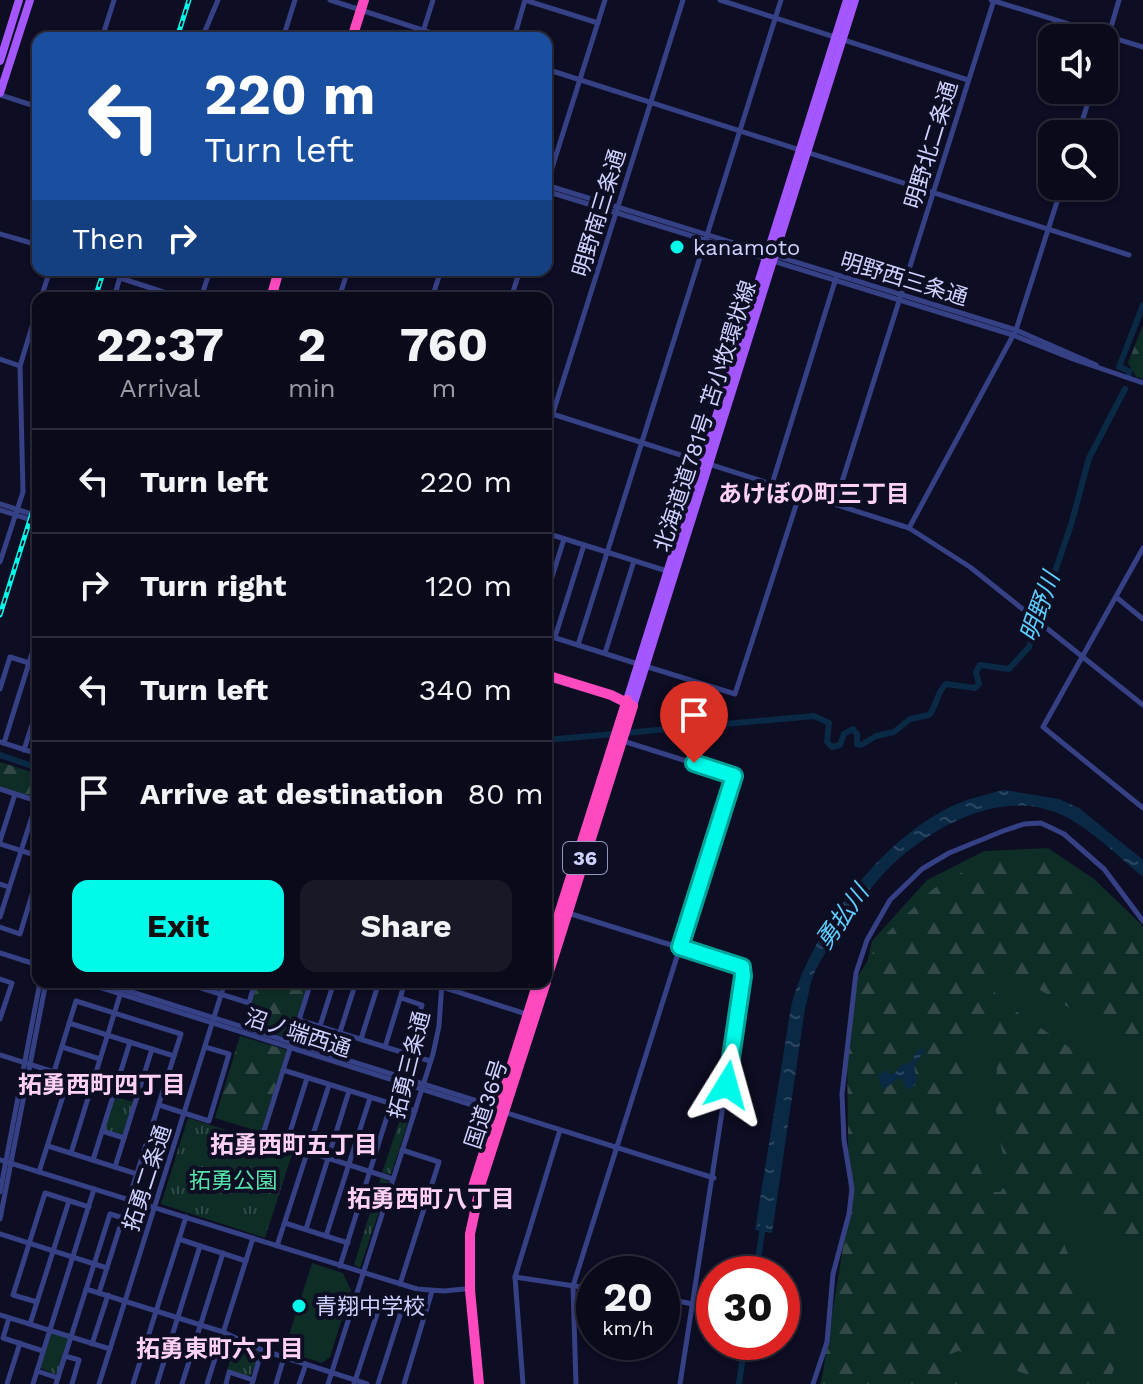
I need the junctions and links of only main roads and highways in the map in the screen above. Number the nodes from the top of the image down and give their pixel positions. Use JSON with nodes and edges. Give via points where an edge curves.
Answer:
{"nodes":[{"id":1,"x":19,"y":0,"type":"edge"},
{"id":2,"x":30,"y":0,"type":"edge"},
{"id":3,"x":847,"y":0,"type":"edge"},
{"id":4,"x":855,"y":0,"type":"edge"},
{"id":5,"x":359,"y":4,"type":"edge"},
{"id":6,"x":351,"y":32,"type":"edge"},
{"id":7,"x":839,"y":38,"type":"junction"},
{"id":8,"x":0,"y":61,"type":"edge"},
{"id":9,"x":0,"y":94,"type":"edge"},
{"id":10,"x":552,"y":677,"type":"edge"},
{"id":11,"x":552,"y":683,"type":"edge"},
{"id":12,"x":628,"y":704,"type":"junction"},
{"id":13,"x":563,"y":912,"type":"junction"},
{"id":14,"x":552,"y":940,"type":"edge"},
{"id":15,"x":552,"y":957,"type":"edge"},
{"id":16,"x":537,"y":988,"type":"edge"},
{"id":17,"x":544,"y":988,"type":"edge"},
{"id":18,"x":532,"y":1016,"type":"junction"},
{"id":19,"x":499,"y":1111,"type":"junction"},
{"id":20,"x":472,"y":1384,"type":"edge"},
{"id":21,"x":479,"y":1384,"type":"edge"}],
"edges":[{"from":1,"to":8,"type":"main road"},
{"from":2,"to":9,"type":"main road"},
{"from":3,"to":7,"type":"main road","name":"北海道道781号 苫小牧環状線"},
{"from":4,"to":7,"type":"main road","name":"北海道道781号 苫小牧環状線"},
{"from":5,"to":6,"type":"highway"},
{"from":7,"to":12,"type":"main road","name":"北海道道781号 苫小牧環状線"},
{"from":10,"to":12,"type":"highway"},
{"from":11,"to":12,"type":"highway"},
{"from":12,"to":13,"type":"highway","name":"国道36号","number":"36"},
{"from":13,"to":14,"type":"highway","name":"国道36号","number":"36"},
{"from":13,"to":15,"type":"highway","name":"国道36号","number":"36"},
{"from":16,"to":18,"type":"highway","name":"国道36号","number":"36"},
{"from":17,"to":18,"type":"highway","name":"国道36号","number":"36"},
{"from":18,"to":19,"type":"highway","name":"国道36号","number":"36"},
{"from":19,"to":20,"type":"highway","name":"国道36号","number":"36","via":[[464,1234]]},
{"from":19,"to":21,"type":"highway","name":"国道36号","number":"36","via":[[470,1234]]}]}
